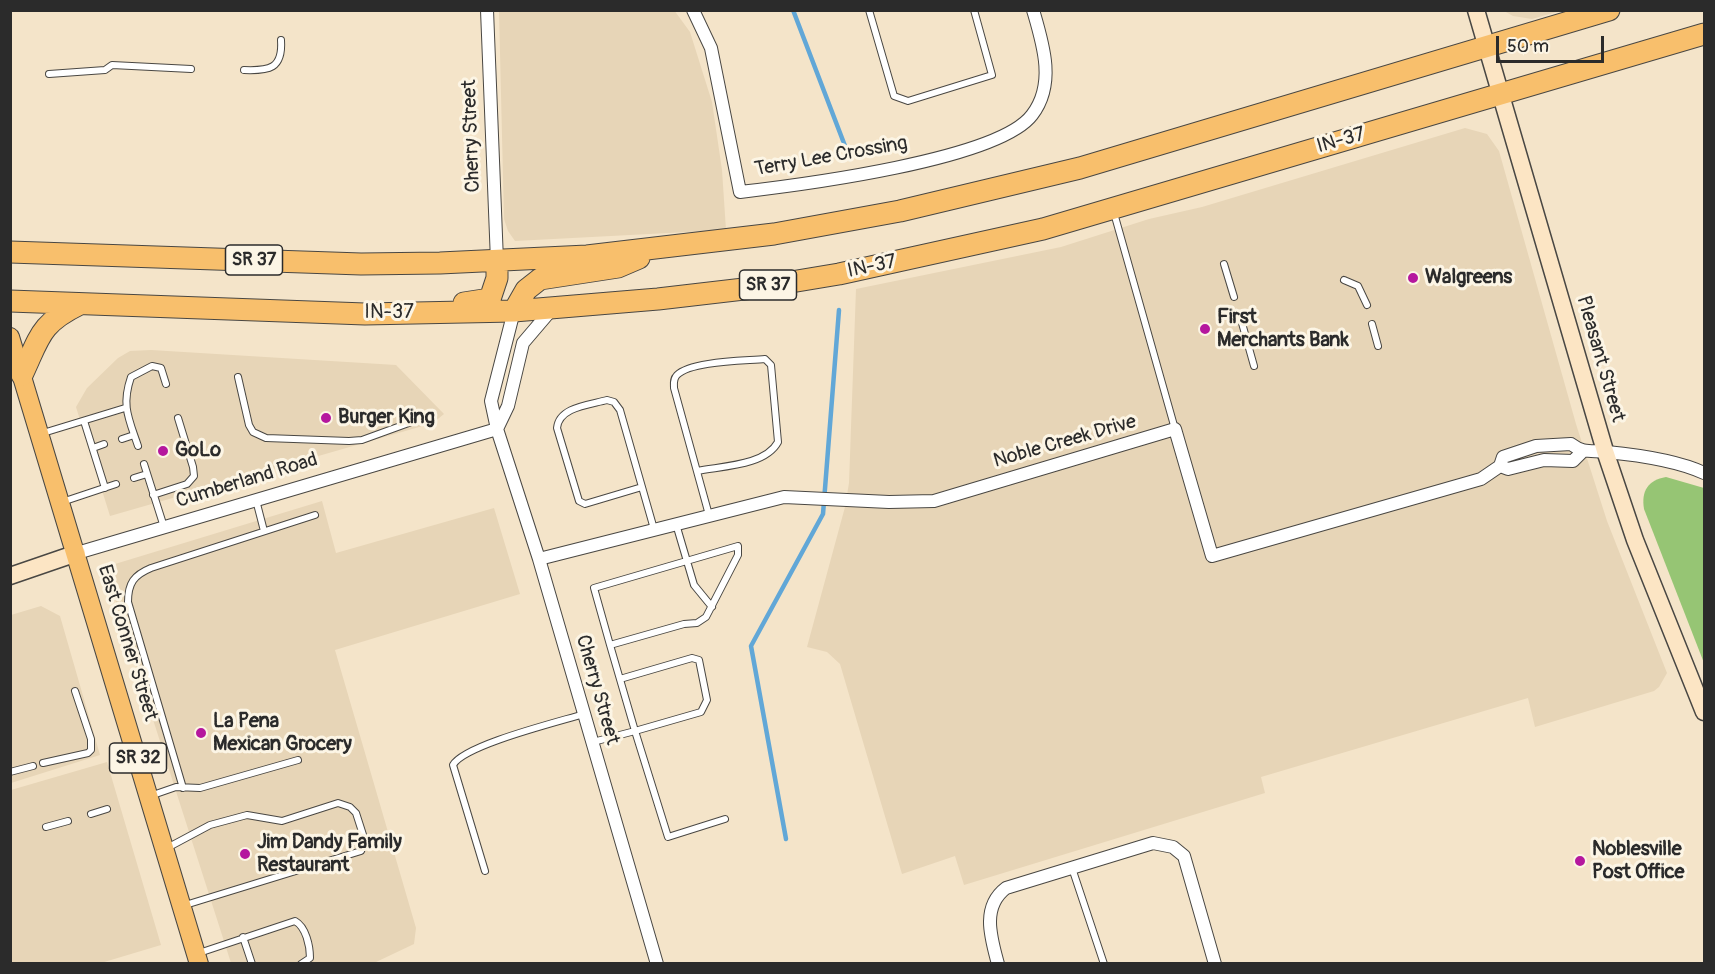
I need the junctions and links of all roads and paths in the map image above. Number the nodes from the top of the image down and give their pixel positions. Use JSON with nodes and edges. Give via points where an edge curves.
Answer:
{"nodes":[{"id":1,"x":487,"y":10,"type":"edge"},
{"id":2,"x":693,"y":10,"type":"edge"},
{"id":3,"x":869,"y":10,"type":"edge"},
{"id":4,"x":974,"y":10,"type":"edge"},
{"id":5,"x":1033,"y":10,"type":"edge"},
{"id":6,"x":1476,"y":10,"type":"edge"},
{"id":7,"x":1609,"y":10,"type":"edge"},
{"id":8,"x":1704,"y":34,"type":"edge"},
{"id":9,"x":281,"y":40,"type":"dead end"},
{"id":10,"x":1487,"y":47,"type":"junction"},
{"id":11,"x":191,"y":69,"type":"dead end"},
{"id":12,"x":244,"y":70,"type":"dead end"},
{"id":13,"x":49,"y":74,"type":"dead end"},
{"id":14,"x":1501,"y":94,"type":"junction"},
{"id":15,"x":1113,"y":209,"type":"junction"},
{"id":16,"x":661,"y":248,"type":"junction"},
{"id":17,"x":10,"y":252,"type":"edge"},
{"id":18,"x":497,"y":261,"type":"junction"},
{"id":19,"x":1224,"y":264,"type":"dead end"},
{"id":20,"x":1344,"y":280,"type":"dead end"},
{"id":21,"x":1234,"y":297,"type":"dead end"},
{"id":22,"x":10,"y":301,"type":"edge"},
{"id":23,"x":81,"y":303,"type":"junction"},
{"id":24,"x":1367,"y":306,"type":"dead end"},
{"id":25,"x":552,"y":309,"type":"junction"},
{"id":26,"x":514,"y":311,"type":"junction"},
{"id":27,"x":365,"y":314,"type":"junction"},
{"id":28,"x":1240,"y":316,"type":"dead end"},
{"id":29,"x":1372,"y":324,"type":"dead end"},
{"id":30,"x":10,"y":337,"type":"edge"},
{"id":31,"x":1378,"y":346,"type":"dead end"},
{"id":32,"x":1254,"y":366,"type":"dead end"},
{"id":33,"x":22,"y":375,"type":"junction"},
{"id":34,"x":238,"y":377,"type":"dead end"},
{"id":35,"x":166,"y":384,"type":"dead end"},
{"id":36,"x":125,"y":408,"type":"junction"},
{"id":37,"x":178,"y":418,"type":"dead end"},
{"id":38,"x":417,"y":420,"type":"dead end"},
{"id":39,"x":84,"y":421,"type":"junction"},
{"id":40,"x":497,"y":429,"type":"junction"},
{"id":41,"x":1175,"y":429,"type":"junction"},
{"id":42,"x":40,"y":434,"type":"junction"},
{"id":43,"x":135,"y":435,"type":"junction"},
{"id":44,"x":122,"y":439,"type":"dead end"},
{"id":45,"x":104,"y":444,"type":"dead end"},
{"id":46,"x":138,"y":446,"type":"dead end"},
{"id":47,"x":93,"y":448,"type":"junction"},
{"id":48,"x":1605,"y":451,"type":"junction"},
{"id":49,"x":144,"y":464,"type":"dead end"},
{"id":50,"x":697,"y":471,"type":"junction"},
{"id":51,"x":1704,"y":473,"type":"edge"},
{"id":52,"x":147,"y":474,"type":"junction"},
{"id":53,"x":134,"y":478,"type":"dead end"},
{"id":54,"x":116,"y":484,"type":"dead end"},
{"id":55,"x":642,"y":487,"type":"junction"},
{"id":56,"x":105,"y":488,"type":"junction"},
{"id":57,"x":153,"y":495,"type":"junction"},
{"id":58,"x":256,"y":500,"type":"junction"},
{"id":59,"x":62,"y":502,"type":"junction"},
{"id":60,"x":315,"y":515,"type":"dead end"},
{"id":61,"x":709,"y":515,"type":"junction"},
{"id":62,"x":676,"y":524,"type":"junction"},
{"id":63,"x":164,"y":528,"type":"junction"},
{"id":64,"x":654,"y":529,"type":"junction"},
{"id":65,"x":264,"y":531,"type":"junction"},
{"id":66,"x":77,"y":553,"type":"junction"},
{"id":67,"x":539,"y":559,"type":"junction"},
{"id":68,"x":685,"y":560,"type":"junction"},
{"id":69,"x":10,"y":576,"type":"edge"},
{"id":70,"x":712,"y":607,"type":"junction"},
{"id":71,"x":610,"y":645,"type":"junction"},
{"id":72,"x":620,"y":679,"type":"junction"},
{"id":73,"x":75,"y":691,"type":"dead end"},
{"id":74,"x":1704,"y":712,"type":"edge"},
{"id":75,"x":584,"y":714,"type":"junction"},
{"id":76,"x":635,"y":731,"type":"junction"},
{"id":77,"x":592,"y":742,"type":"junction"},
{"id":78,"x":298,"y":760,"type":"dead end"},
{"id":79,"x":43,"y":763,"type":"dead end"},
{"id":80,"x":33,"y":766,"type":"dead end"},
{"id":81,"x":10,"y":772,"type":"edge"},
{"id":82,"x":183,"y":788,"type":"junction"},
{"id":83,"x":149,"y":796,"type":"junction"},
{"id":84,"x":107,"y":809,"type":"dead end"},
{"id":85,"x":91,"y":814,"type":"dead end"},
{"id":86,"x":725,"y":819,"type":"dead end"},
{"id":87,"x":68,"y":821,"type":"dead end"},
{"id":88,"x":46,"y":827,"type":"dead end"},
{"id":89,"x":165,"y":849,"type":"junction"},
{"id":90,"x":1072,"y":868,"type":"junction"},
{"id":91,"x":485,"y":871,"type":"dead end"},
{"id":92,"x":182,"y":907,"type":"junction"},
{"id":93,"x":243,"y":937,"type":"junction"},
{"id":94,"x":197,"y":959,"type":"edge"},
{"id":95,"x":252,"y":963,"type":"edge"},
{"id":96,"x":301,"y":963,"type":"edge"},
{"id":97,"x":657,"y":963,"type":"edge"},
{"id":98,"x":998,"y":963,"type":"edge"},
{"id":99,"x":1104,"y":963,"type":"edge"},
{"id":100,"x":1215,"y":963,"type":"edge"}],
"edges":[{"from":1,"to":18,"type":"street","name":"Cherry Street"},
{"from":2,"to":5,"type":"street","name":"Terry Lee Crossing","via":[[711,48],[740,192],[832,180],[953,153],[1008,135],[1033,115],[1045,90],[1046,65]]},
{"from":3,"to":4,"type":"lane","via":[[894,96],[908,101],[992,75]]},
{"from":6,"to":10,"type":"street","name":"Pleasant Street"},
{"from":7,"to":10,"type":"highway","number":"SR 37"},
{"from":8,"to":14,"type":"highway","name":"IN-37","number":"SR 37"},
{"from":9,"to":12,"type":"lane","via":[[279,58],[273,67],[266,71]]},
{"from":10,"to":14,"type":"street","name":"Pleasant Street"},
{"from":10,"to":16,"type":"highway","number":"SR 37","via":[[1002,188],[821,226]]},
{"from":11,"to":13,"type":"lane","via":[[112,65],[105,70]]},
{"from":14,"to":15,"type":"highway","name":"IN-37","number":"SR 37"},
{"from":14,"to":48,"type":"street","name":"Pleasant Street"},
{"from":15,"to":25,"type":"highway","name":"IN-37","number":"SR 37","via":[[966,248],[839,274]]},
{"from":15,"to":41,"type":"lane"},
{"from":16,"to":18,"type":"highway","number":"SR 37"},
{"from":16,"to":26,"type":"highway","via":[[618,267],[540,279],[526,290]]},
{"from":17,"to":18,"type":"highway","number":"SR 37","via":[[361,264]]},
{"from":18,"to":27,"type":"highway","via":[[498,278],[490,299]]},
{"from":19,"to":21,"type":"lane"},
{"from":20,"to":24,"type":"lane","via":[[1358,286]]},
{"from":22,"to":23,"type":"highway","name":"IN-37","number":"SR 37"},
{"from":23,"to":27,"type":"highway","name":"IN-37","number":"SR 37"},
{"from":23,"to":33,"type":"highway","via":[[46,325]]},
{"from":25,"to":26,"type":"highway","name":"IN-37","number":"SR 37"},
{"from":25,"to":40,"type":"street","via":[[523,343],[508,406]]},
{"from":26,"to":27,"type":"highway","name":"IN-37","number":"SR 37"},
{"from":26,"to":40,"type":"street","name":"Cherry Street","via":[[491,401]]},
{"from":28,"to":32,"type":"lane"},
{"from":29,"to":31,"type":"lane"},
{"from":30,"to":33,"type":"main road","name":"East Conner Street","number":"SR 32"},
{"from":33,"to":42,"type":"main road","name":"East Conner Street","number":"SR 32"},
{"from":34,"to":38,"type":"lane","via":[[249,425],[253,432],[266,438],[362,440]]},
{"from":35,"to":36,"type":"lane","via":[[161,368],[152,366],[131,377]]},
{"from":36,"to":39,"type":"lane"},
{"from":36,"to":43,"type":"lane"},
{"from":37,"to":57,"type":"lane","via":[[194,477],[187,484]]},
{"from":39,"to":42,"type":"lane"},
{"from":39,"to":47,"type":"lane"},
{"from":40,"to":58,"type":"street","name":"Cumberland Road"},
{"from":40,"to":67,"type":"street","name":"Cherry Street"},
{"from":41,"to":48,"type":"street","via":[[1212,556],[1480,479],[1500,466],[1503,458],[1536,446],[1571,444],[1581,452]]},
{"from":41,"to":61,"type":"street","name":"Noble Creek Drive","via":[[933,501],[784,497]]},
{"from":42,"to":59,"type":"main road","name":"East Conner Street","number":"SR 32"},
{"from":43,"to":44,"type":"lane"},
{"from":43,"to":46,"type":"lane"},
{"from":45,"to":47,"type":"lane"},
{"from":47,"to":56,"type":"lane"},
{"from":48,"to":51,"type":"street"},
{"from":48,"to":74,"type":"street","name":"Pleasant Street","via":[[1635,540]]},
{"from":49,"to":52,"type":"lane"},
{"from":50,"to":50,"type":"lane","via":[[674,380],[678,374],[700,366],[765,359],[771,365],[778,442],[774,449],[765,457]]},
{"from":50,"to":61,"type":"lane"},
{"from":52,"to":53,"type":"lane"},
{"from":52,"to":57,"type":"lane"},
{"from":54,"to":56,"type":"lane"},
{"from":55,"to":55,"type":"lane","via":[[620,410],[614,402],[607,400],[562,414],[556,429],[579,501],[585,504]]},
{"from":55,"to":64,"type":"lane"},
{"from":56,"to":59,"type":"lane"},
{"from":57,"to":63,"type":"lane"},
{"from":58,"to":63,"type":"street","name":"Cumberland Road"},
{"from":58,"to":65,"type":"lane"},
{"from":59,"to":66,"type":"main road","name":"East Conner Street","number":"SR 32"},
{"from":60,"to":65,"type":"lane"},
{"from":61,"to":62,"type":"street","name":"Noble Creek Drive"},
{"from":62,"to":64,"type":"street","name":"Noble Creek Drive"},
{"from":62,"to":68,"type":"lane"},
{"from":63,"to":66,"type":"street","name":"Cumberland Road"},
{"from":64,"to":67,"type":"street","name":"Noble Creek Drive"},
{"from":65,"to":82,"type":"lane","via":[[151,568],[137,575],[129,586],[128,602]]},
{"from":66,"to":69,"type":"street","name":"Cumberland Road"},
{"from":66,"to":83,"type":"main road","name":"East Conner Street","number":"SR 32"},
{"from":67,"to":75,"type":"street","name":"Cherry Street"},
{"from":68,"to":70,"type":"lane","via":[[694,585]]},
{"from":68,"to":70,"type":"lane","via":[[738,546],[738,555]]},
{"from":68,"to":71,"type":"lane","via":[[594,588]]},
{"from":70,"to":71,"type":"lane","via":[[697,623]]},
{"from":71,"to":72,"type":"lane"},
{"from":72,"to":76,"type":"lane"},
{"from":72,"to":76,"type":"lane","via":[[692,658],[699,660],[707,700],[701,712]]},
{"from":73,"to":79,"type":"lane","via":[[91,750]]},
{"from":75,"to":77,"type":"street","name":"Cherry Street"},
{"from":75,"to":91,"type":"lane","via":[[474,748],[457,758],[453,765]]},
{"from":76,"to":77,"type":"lane"},
{"from":76,"to":86,"type":"lane","via":[[668,837]]},
{"from":77,"to":97,"type":"street","name":"Cherry Street"},
{"from":78,"to":82,"type":"lane","via":[[200,788]]},
{"from":80,"to":81,"type":"lane"},
{"from":82,"to":83,"type":"lane"},
{"from":83,"to":89,"type":"main road","name":"East Conner Street","number":"SR 32"},
{"from":84,"to":85,"type":"lane"},
{"from":87,"to":88,"type":"lane"},
{"from":89,"to":92,"type":"main road","name":"East Conner Street","number":"SR 32"},
{"from":89,"to":92,"type":"lane","via":[[219,822],[247,815],[282,821],[338,803],[356,813],[365,841],[361,851]]},
{"from":90,"to":98,"type":"street","via":[[1000,892],[990,912],[989,929]]},
{"from":90,"to":99,"type":"lane"},
{"from":90,"to":100,"type":"street","via":[[1153,843],[1163,843],[1181,853]]},
{"from":92,"to":94,"type":"main road","name":"East Conner Street","number":"SR 32"},
{"from":93,"to":94,"type":"lane"},
{"from":93,"to":95,"type":"lane"},
{"from":93,"to":96,"type":"lane","via":[[295,921],[303,928],[310,950],[310,958]]}]}
